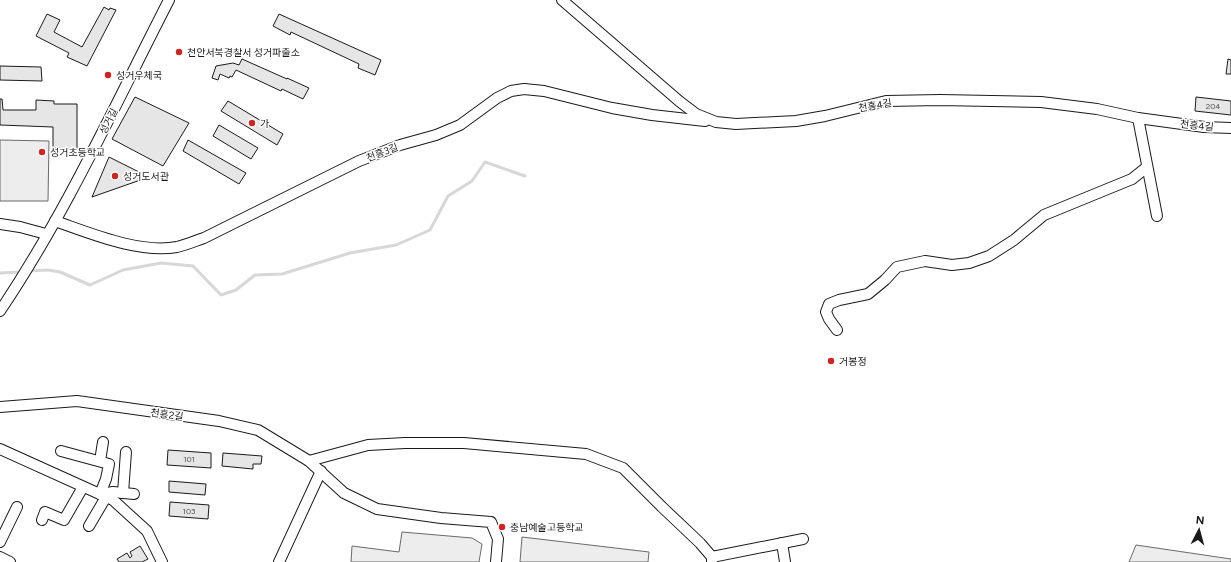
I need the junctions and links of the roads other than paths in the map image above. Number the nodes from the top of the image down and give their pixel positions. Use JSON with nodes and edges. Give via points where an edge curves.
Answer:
{"nodes":[{"id":1,"x":169,"y":0,"type":"edge"},
{"id":2,"x":562,"y":0,"type":"edge"},
{"id":3,"x":1138,"y":118,"type":"junction"},
{"id":4,"x":716,"y":122,"type":"junction"},
{"id":5,"x":1231,"y":128,"type":"edge"},
{"id":6,"x":1147,"y":166,"type":"junction"},
{"id":7,"x":1157,"y":216,"type":"dead end"},
{"id":8,"x":54,"y":221,"type":"junction"},
{"id":9,"x":0,"y":224,"type":"edge"},
{"id":10,"x":46,"y":234,"type":"junction"},
{"id":11,"x":0,"y":311,"type":"edge"},
{"id":12,"x":837,"y":330,"type":"dead end"},
{"id":13,"x":0,"y":407,"type":"edge"},
{"id":14,"x":104,"y":442,"type":"dead end"},
{"id":15,"x":0,"y":449,"type":"edge"},
{"id":16,"x":60,"y":451,"type":"dead end"},
{"id":17,"x":126,"y":452,"type":"dead end"},
{"id":18,"x":100,"y":461,"type":"junction"},
{"id":19,"x":309,"y":461,"type":"junction"},
{"id":20,"x":321,"y":471,"type":"junction"},
{"id":21,"x":83,"y":487,"type":"junction"},
{"id":22,"x":123,"y":493,"type":"junction"},
{"id":23,"x":134,"y":494,"type":"dead end"},
{"id":24,"x":103,"y":496,"type":"junction"},
{"id":25,"x":17,"y":507,"type":"dead end"},
{"id":26,"x":42,"y":520,"type":"dead end"},
{"id":27,"x":89,"y":526,"type":"dead end"},
{"id":28,"x":803,"y":539,"type":"dead end"},
{"id":29,"x":0,"y":542,"type":"edge"},
{"id":30,"x":782,"y":543,"type":"junction"},
{"id":31,"x":0,"y":557,"type":"edge"},
{"id":32,"x":712,"y":560,"type":"edge"},
{"id":33,"x":10,"y":562,"type":"edge"},
{"id":34,"x":162,"y":562,"type":"edge"},
{"id":35,"x":279,"y":562,"type":"edge"},
{"id":36,"x":496,"y":562,"type":"edge"},
{"id":37,"x":785,"y":562,"type":"edge"}],
"edges":[{"from":1,"to":8,"type":"street","name":"성거길"},
{"from":2,"to":4,"type":"street","name":"천흥4길","via":[[679,101],[696,114]]},
{"from":3,"to":4,"type":"street","name":"천흥4길","via":[[1097,109],[1041,102],[940,100],[886,101],[796,121],[736,124]]},
{"from":3,"to":5,"type":"street","name":"천흥4길"},
{"from":3,"to":6,"type":"street"},
{"from":4,"to":8,"type":"street","name":"천흥3길","via":[[652,115],[544,91],[524,89],[511,91],[497,98],[460,125],[359,161],[204,238],[177,247],[153,248],[112,240]]},
{"from":6,"to":7,"type":"street"},
{"from":6,"to":12,"type":"street","via":[[1132,179],[1044,215],[1014,240],[970,263],[952,265],[925,261],[897,267],[868,294],[829,304],[826,312]]},
{"from":8,"to":10,"type":"street","name":"성거길"},
{"from":9,"to":10,"type":"street"},
{"from":10,"to":11,"type":"street","name":"성거길"},
{"from":13,"to":19,"type":"street","name":"천흥2길","via":[[76,401],[219,421],[258,430]]},
{"from":14,"to":18,"type":"street"},
{"from":15,"to":21,"type":"street"},
{"from":16,"to":18,"type":"street"},
{"from":17,"to":22,"type":"street"},
{"from":18,"to":24,"type":"street","via":[[109,464]]},
{"from":19,"to":20,"type":"street","name":"천흥2길"},
{"from":19,"to":32,"type":"street","via":[[368,445],[405,443],[464,443],[586,454],[623,468],[700,543]]},
{"from":20,"to":35,"type":"street"},
{"from":20,"to":36,"type":"street","name":"천흥2길","via":[[344,493],[377,509],[491,522],[498,539]]},
{"from":21,"to":24,"type":"street"},
{"from":21,"to":26,"type":"street","via":[[64,520],[46,512]]},
{"from":22,"to":23,"type":"street"},
{"from":22,"to":24,"type":"street","via":[[113,492]]},
{"from":24,"to":27,"type":"street"},
{"from":24,"to":34,"type":"street","via":[[113,500],[147,531]]},
{"from":25,"to":29,"type":"street"},
{"from":28,"to":30,"type":"street"},
{"from":30,"to":32,"type":"street"},
{"from":30,"to":37,"type":"street"},
{"from":31,"to":33,"type":"street"}]}
